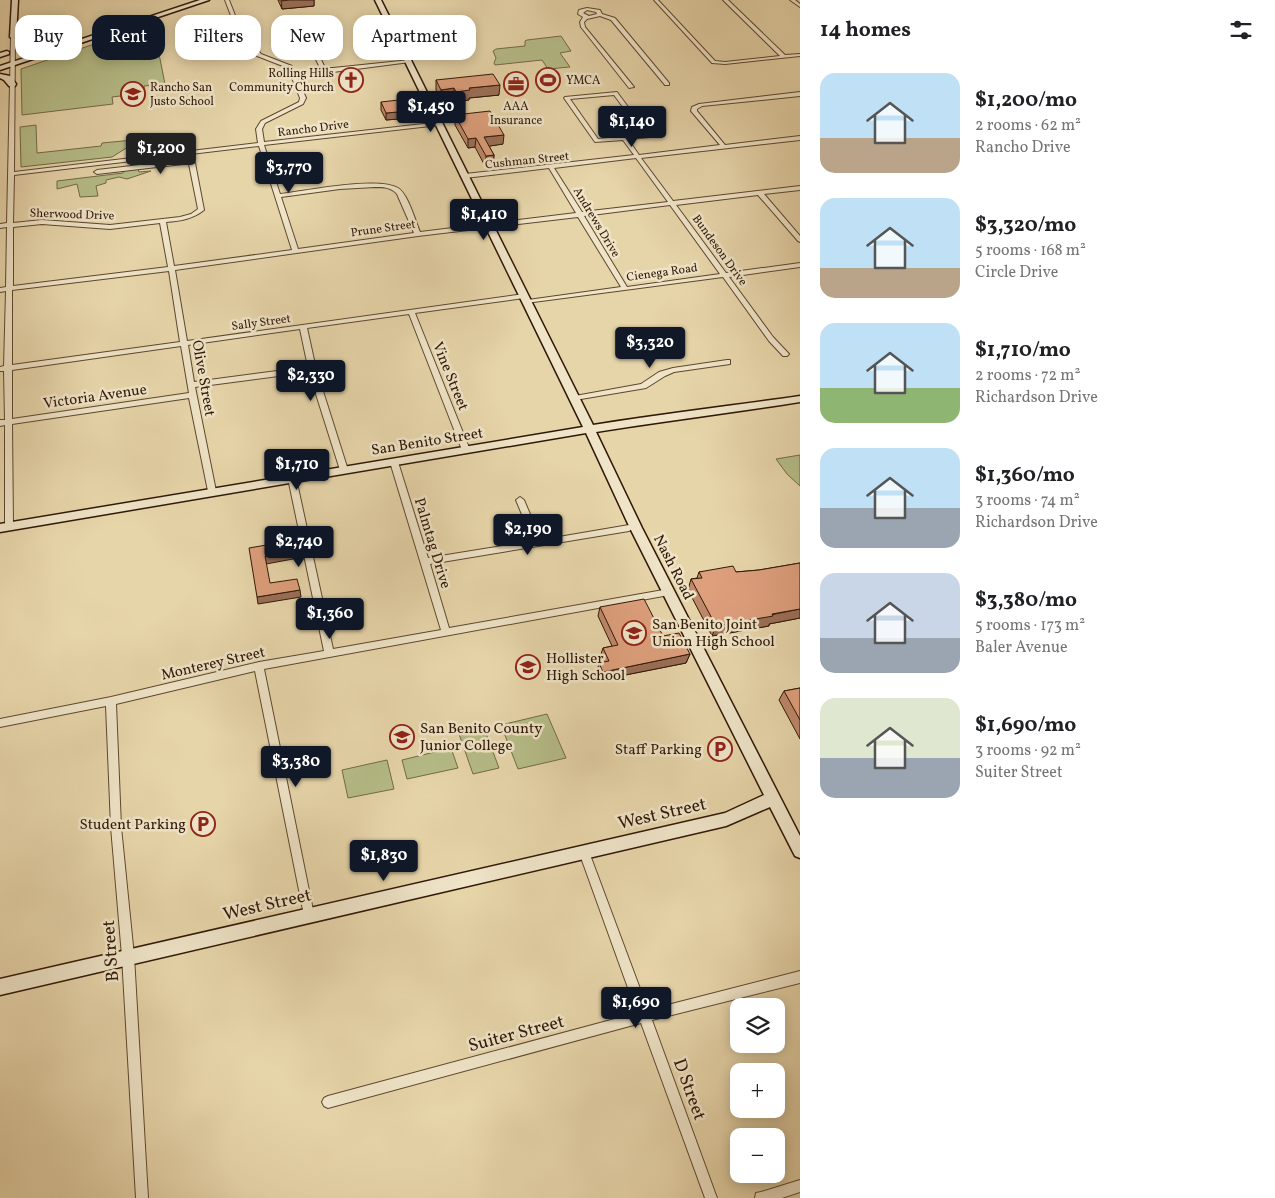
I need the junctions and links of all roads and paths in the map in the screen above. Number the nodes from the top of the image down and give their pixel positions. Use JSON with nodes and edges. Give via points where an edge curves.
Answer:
{"nodes":[{"id":1,"x":15,"y":0,"type":"edge"},
{"id":2,"x":206,"y":0,"type":"edge"},
{"id":3,"x":227,"y":0,"type":"edge"},
{"id":4,"x":378,"y":0,"type":"edge"},
{"id":5,"x":656,"y":0,"type":"edge"},
{"id":6,"x":725,"y":0,"type":"edge"},
{"id":7,"x":792,"y":0,"type":"edge"},
{"id":8,"x":589,"y":1,"type":"dead end"},
{"id":9,"x":800,"y":6,"type":"edge"},
{"id":10,"x":590,"y":9,"type":"junction"},
{"id":11,"x":600,"y":15,"type":"junction"},
{"id":12,"x":586,"y":17,"type":"junction"},
{"id":13,"x":13,"y":37,"type":"joint"},
{"id":14,"x":800,"y":55,"type":"edge"},
{"id":15,"x":784,"y":57,"type":"junction"},
{"id":16,"x":318,"y":60,"type":"edge"},
{"id":17,"x":410,"y":61,"type":"junction"},
{"id":18,"x":12,"y":64,"type":"junction"},
{"id":19,"x":0,"y":68,"type":"edge"},
{"id":20,"x":0,"y":76,"type":"edge"},
{"id":21,"x":12,"y":84,"type":"junction"},
{"id":22,"x":667,"y":84,"type":"dead end"},
{"id":23,"x":631,"y":87,"type":"dead end"},
{"id":24,"x":800,"y":94,"type":"edge"},
{"id":25,"x":696,"y":107,"type":"joint"},
{"id":26,"x":439,"y":123,"type":"junction"},
{"id":27,"x":661,"y":134,"type":"dead end"},
{"id":28,"x":647,"y":136,"type":"junction"},
{"id":29,"x":624,"y":138,"type":"junction"},
{"id":30,"x":800,"y":138,"type":"edge"},
{"id":31,"x":261,"y":144,"type":"junction"},
{"id":32,"x":724,"y":147,"type":"junction"},
{"id":33,"x":638,"y":157,"type":"junction"},
{"id":34,"x":126,"y":160,"type":"junction"},
{"id":35,"x":551,"y":167,"type":"junction"},
{"id":36,"x":127,"y":168,"type":"junction"},
{"id":37,"x":97,"y":172,"type":"dead end"},
{"id":38,"x":11,"y":174,"type":"junction"},
{"id":39,"x":465,"y":176,"type":"junction"},
{"id":40,"x":800,"y":188,"type":"edge"},
{"id":41,"x":760,"y":193,"type":"junction"},
{"id":42,"x":278,"y":196,"type":"junction"},
{"id":43,"x":672,"y":204,"type":"junction"},
{"id":44,"x":580,"y":215,"type":"junction"},
{"id":45,"x":163,"y":221,"type":"junction"},
{"id":46,"x":11,"y":224,"type":"junction"},
{"id":47,"x":0,"y":226,"type":"edge"},
{"id":48,"x":490,"y":226,"type":"junction"},
{"id":49,"x":418,"y":234,"type":"junction"},
{"id":50,"x":800,"y":240,"type":"edge"},
{"id":51,"x":295,"y":251,"type":"junction"},
{"id":52,"x":800,"y":265,"type":"edge"},
{"id":53,"x":172,"y":269,"type":"junction"},
{"id":54,"x":724,"y":275,"type":"junction"},
{"id":55,"x":10,"y":288,"type":"junction"},
{"id":56,"x":625,"y":289,"type":"junction"},
{"id":57,"x":0,"y":290,"type":"edge"},
{"id":58,"x":526,"y":299,"type":"junction"},
{"id":59,"x":411,"y":311,"type":"junction"},
{"id":60,"x":303,"y":328,"type":"junction"},
{"id":61,"x":184,"y":344,"type":"junction"},
{"id":62,"x":785,"y":354,"type":"dead end"},
{"id":63,"x":727,"y":362,"type":"dead end"},
{"id":64,"x":4,"y":368,"type":"edge"},
{"id":65,"x":312,"y":369,"type":"junction"},
{"id":66,"x":192,"y":385,"type":"junction"},
{"id":67,"x":193,"y":395,"type":"junction"},
{"id":68,"x":575,"y":398,"type":"junction"},
{"id":69,"x":800,"y":399,"type":"edge"},
{"id":70,"x":8,"y":421,"type":"junction"},
{"id":71,"x":0,"y":423,"type":"edge"},
{"id":72,"x":590,"y":428,"type":"junction"},
{"id":73,"x":466,"y":450,"type":"junction"},
{"id":74,"x":394,"y":462,"type":"junction"},
{"id":75,"x":344,"y":470,"type":"junction"},
{"id":76,"x":292,"y":478,"type":"junction"},
{"id":77,"x":212,"y":491,"type":"junction"},
{"id":78,"x":520,"y":500,"type":"dead end"},
{"id":79,"x":4,"y":527,"type":"edge"},
{"id":80,"x":629,"y":528,"type":"dead end"},
{"id":81,"x":538,"y":543,"type":"junction"},
{"id":82,"x":424,"y":562,"type":"junction"},
{"id":83,"x":669,"y":592,"type":"junction"},
{"id":84,"x":446,"y":632,"type":"junction"},
{"id":85,"x":329,"y":653,"type":"junction"},
{"id":86,"x":259,"y":666,"type":"junction"},
{"id":87,"x":111,"y":701,"type":"junction"},
{"id":88,"x":0,"y":723,"type":"edge"},
{"id":89,"x":774,"y":798,"type":"junction"},
{"id":90,"x":800,"y":851,"type":"edge"},
{"id":91,"x":584,"y":852,"type":"junction"},
{"id":92,"x":309,"y":915,"type":"junction"},
{"id":93,"x":128,"y":956,"type":"junction"},
{"id":94,"x":800,"y":977,"type":"edge"},
{"id":95,"x":0,"y":987,"type":"edge"},
{"id":96,"x":646,"y":1016,"type":"junction"},
{"id":97,"x":328,"y":1102,"type":"dead end"},
{"id":98,"x":800,"y":1186,"type":"edge"},
{"id":99,"x":142,"y":1198,"type":"edge"},
{"id":100,"x":711,"y":1198,"type":"edge"},
{"id":101,"x":760,"y":1198,"type":"edge"}],
"edges":[{"from":1,"to":13,"type":"street"},
{"from":2,"to":18,"type":"street"},
{"from":3,"to":31,"type":"street","via":[[240,34],[244,38],[255,39],[250,43],[259,55],[290,67],[303,98],[300,104],[260,124]]},
{"from":4,"to":17,"type":"street","name":"Nash Road"},
{"from":5,"to":15,"type":"street","via":[[713,61],[722,63]]},
{"from":6,"to":15,"type":"street"},
{"from":7,"to":9,"type":"street"},
{"from":8,"to":10,"type":"street"},
{"from":10,"to":11,"type":"street"},
{"from":10,"to":12,"type":"street","via":[[580,12]]},
{"from":11,"to":12,"type":"street"},
{"from":11,"to":22,"type":"street","via":[[614,20]]},
{"from":12,"to":23,"type":"street","via":[[583,27]]},
{"from":13,"to":18,"type":"street"},
{"from":14,"to":15,"type":"street"},
{"from":16,"to":17,"type":"street","via":[[323,69],[333,70]]},
{"from":17,"to":26,"type":"street","name":"Nash Road"},
{"from":18,"to":19,"type":"street"},
{"from":18,"to":21,"type":"street"},
{"from":20,"to":21,"type":"street"},
{"from":21,"to":38,"type":"street"},
{"from":24,"to":25,"type":"street"},
{"from":25,"to":32,"type":"street","via":[[694,111]]},
{"from":26,"to":31,"type":"street","name":"Rancho Drive"},
{"from":26,"to":39,"type":"street","name":"Nash Road"},
{"from":27,"to":28,"type":"street"},
{"from":28,"to":29,"type":"street"},
{"from":28,"to":29,"type":"street","via":[[615,93],[567,98],[597,141]]},
{"from":29,"to":33,"type":"street","name":"Bundeson Drive"},
{"from":30,"to":32,"type":"street","name":"Cushman Street"},
{"from":31,"to":34,"type":"street","name":"Rancho Drive"},
{"from":31,"to":42,"type":"street"},
{"from":32,"to":33,"type":"street","name":"Cushman Street"},
{"from":33,"to":35,"type":"street","name":"Cushman Street"},
{"from":33,"to":43,"type":"street","name":"Bundeson Drive"},
{"from":34,"to":36,"type":"street"},
{"from":34,"to":38,"type":"street","name":"Rancho Drive"},
{"from":35,"to":39,"type":"street","name":"Cushman Street"},
{"from":35,"to":44,"type":"street","name":"Andrews Drive"},
{"from":36,"to":37,"type":"street"},
{"from":36,"to":45,"type":"street","name":"Sherwood Drive","via":[[192,163],[201,210],[193,216]]},
{"from":38,"to":46,"type":"street"},
{"from":39,"to":48,"type":"street","name":"Nash Road"},
{"from":40,"to":41,"type":"street","name":"Prune Street"},
{"from":41,"to":43,"type":"street","name":"Prune Street"},
{"from":41,"to":50,"type":"street"},
{"from":42,"to":49,"type":"street","via":[[390,185],[398,192]]},
{"from":42,"to":51,"type":"street"},
{"from":43,"to":44,"type":"street","name":"Prune Street"},
{"from":43,"to":54,"type":"street","name":"Bundeson Drive"},
{"from":44,"to":48,"type":"street","name":"Prune Street"},
{"from":44,"to":56,"type":"street","name":"Andrews Drive"},
{"from":45,"to":46,"type":"street","name":"Sherwood Drive","via":[[105,227],[48,222]]},
{"from":45,"to":53,"type":"street","name":"Olive Street"},
{"from":46,"to":47,"type":"street","name":"Sherwood Drive"},
{"from":46,"to":55,"type":"street"},
{"from":48,"to":49,"type":"street","name":"Prune Street"},
{"from":48,"to":58,"type":"street","name":"Nash Road"},
{"from":49,"to":51,"type":"street","name":"Prune Street"},
{"from":51,"to":53,"type":"street","name":"Prune Street"},
{"from":52,"to":54,"type":"street","name":"Cienega Road"},
{"from":53,"to":55,"type":"street","name":"Prune Street"},
{"from":53,"to":61,"type":"street","name":"Olive Street"},
{"from":54,"to":56,"type":"street","name":"Cienega Road"},
{"from":54,"to":62,"type":"street","name":"Bundeson Drive"},
{"from":55,"to":57,"type":"street","name":"Prune Street"},
{"from":55,"to":64,"type":"street"},
{"from":56,"to":58,"type":"street","name":"Cienega Road"},
{"from":58,"to":59,"type":"street","name":"Sally Street"},
{"from":58,"to":68,"type":"street","name":"Nash Road"},
{"from":59,"to":60,"type":"street","name":"Sally Street"},
{"from":59,"to":73,"type":"street","name":"Vine Street"},
{"from":60,"to":61,"type":"street","name":"Sally Street"},
{"from":60,"to":65,"type":"street"},
{"from":61,"to":64,"type":"street","name":"Sally Street"},
{"from":61,"to":66,"type":"street","name":"Olive Street"},
{"from":63,"to":68,"type":"street","via":[[673,370],[643,386]]},
{"from":64,"to":70,"type":"street"},
{"from":65,"to":66,"type":"street"},
{"from":65,"to":75,"type":"street"},
{"from":66,"to":67,"type":"street","name":"Olive Street"},
{"from":67,"to":70,"type":"street","name":"Victoria Avenue"},
{"from":67,"to":77,"type":"street","name":"Olive Street"},
{"from":68,"to":72,"type":"street","name":"Nash Road"},
{"from":69,"to":72,"type":"street","name":"San Benito Street"},
{"from":70,"to":71,"type":"street","name":"Victoria Avenue"},
{"from":70,"to":79,"type":"street"},
{"from":72,"to":73,"type":"street","name":"San Benito Street"},
{"from":72,"to":83,"type":"street","name":"Nash Road"},
{"from":73,"to":74,"type":"street","name":"San Benito Street"},
{"from":74,"to":75,"type":"street","name":"San Benito Street"},
{"from":74,"to":82,"type":"street","name":"Palmtag Drive"},
{"from":75,"to":76,"type":"street","name":"San Benito Street"},
{"from":76,"to":77,"type":"street","name":"San Benito Street"},
{"from":76,"to":85,"type":"street"},
{"from":77,"to":79,"type":"street","name":"San Benito Street"},
{"from":78,"to":81,"type":"street"},
{"from":80,"to":81,"type":"street"},
{"from":81,"to":82,"type":"street"},
{"from":82,"to":84,"type":"street","name":"Palmtag Drive"},
{"from":83,"to":84,"type":"street","name":"Monterey Street"},
{"from":83,"to":89,"type":"street","name":"Nash Road"},
{"from":84,"to":85,"type":"street","name":"Monterey Street"},
{"from":85,"to":86,"type":"street","name":"Monterey Street"},
{"from":86,"to":87,"type":"street","name":"Monterey Street"},
{"from":86,"to":92,"type":"street"},
{"from":87,"to":88,"type":"street","name":"Monterey Street"},
{"from":87,"to":93,"type":"street","name":"B Street","via":[[116,827]]},
{"from":89,"to":90,"type":"street","name":"Nash Road"},
{"from":89,"to":91,"type":"street","name":"West Street","via":[[726,819]]},
{"from":91,"to":92,"type":"street","name":"West Street"},
{"from":91,"to":96,"type":"street","name":"D Street"},
{"from":92,"to":93,"type":"street","name":"West Street"},
{"from":93,"to":95,"type":"street","name":"West Street"},
{"from":93,"to":99,"type":"street","name":"B Street"},
{"from":94,"to":96,"type":"street","name":"Suiter Street"},
{"from":96,"to":97,"type":"street","name":"Suiter Street"},
{"from":96,"to":100,"type":"street","name":"D Street"},
{"from":98,"to":101,"type":"street"}]}
